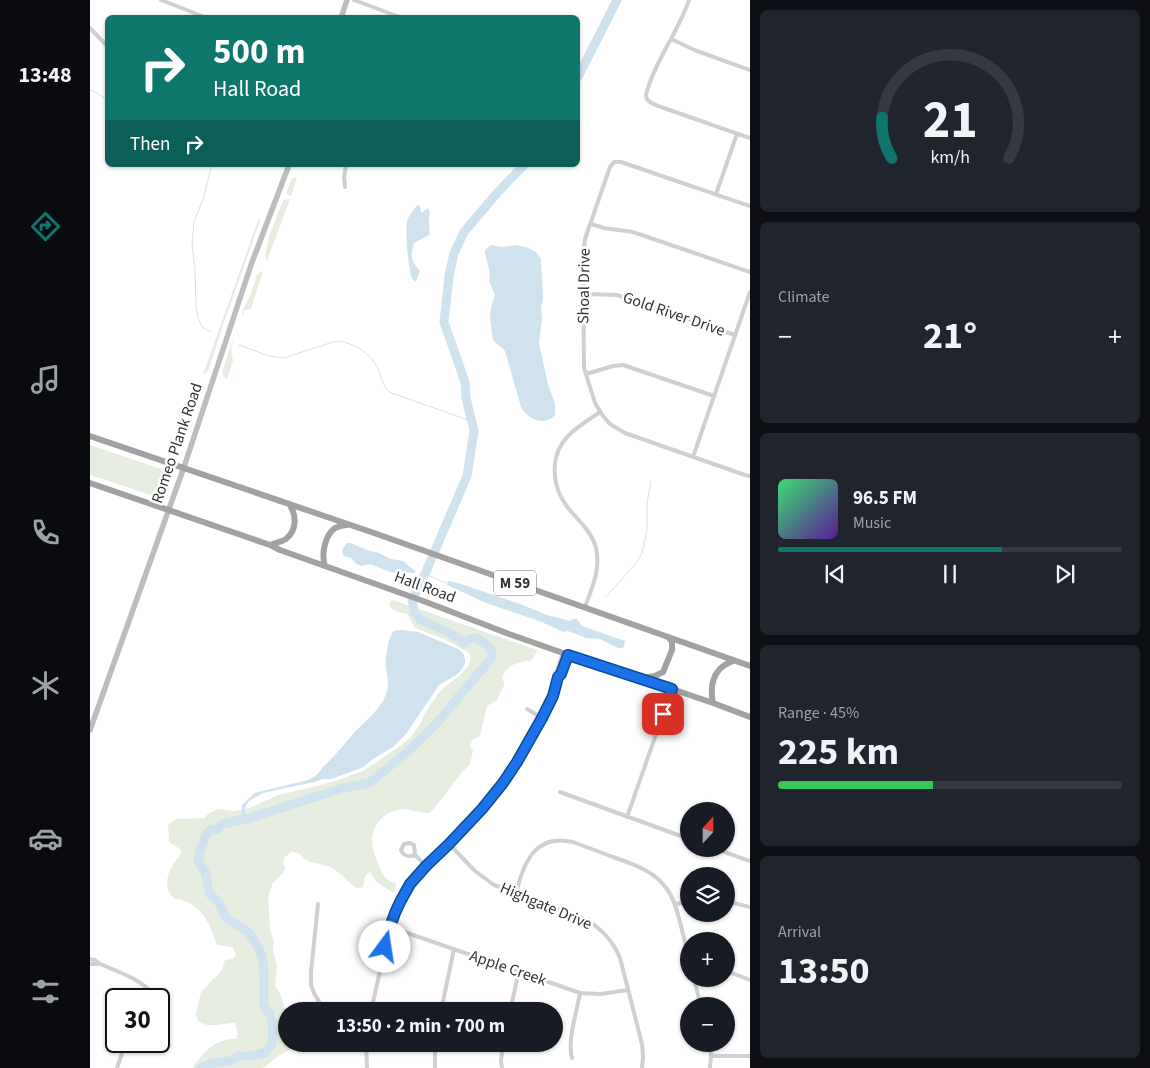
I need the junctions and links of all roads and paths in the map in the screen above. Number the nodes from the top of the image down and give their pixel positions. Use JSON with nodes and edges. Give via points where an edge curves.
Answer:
{"nodes":[{"id":1,"x":161,"y":0,"type":"edge"},
{"id":2,"x":347,"y":0,"type":"edge"},
{"id":3,"x":354,"y":0,"type":"edge"},
{"id":4,"x":689,"y":0,"type":"edge"},
{"id":5,"x":199,"y":15,"type":"edge"},
{"id":6,"x":342,"y":15,"type":"edge"},
{"id":7,"x":393,"y":15,"type":"edge"},
{"id":8,"x":90,"y":28,"type":"edge"},
{"id":9,"x":671,"y":39,"type":"junction"},
{"id":10,"x":105,"y":44,"type":"edge"},
{"id":11,"x":750,"y":70,"type":"edge"},
{"id":12,"x":736,"y":134,"type":"junction"},
{"id":13,"x":750,"y":138,"type":"edge"},
{"id":14,"x":288,"y":167,"type":"edge"},
{"id":15,"x":346,"y":167,"type":"edge"},
{"id":16,"x":345,"y":187,"type":"dead end"},
{"id":17,"x":716,"y":194,"type":"junction"},
{"id":18,"x":750,"y":206,"type":"edge"},
{"id":19,"x":590,"y":224,"type":"junction"},
{"id":20,"x":750,"y":272,"type":"edge"},
{"id":21,"x":750,"y":292,"type":"edge"},
{"id":22,"x":583,"y":294,"type":"junction"},
{"id":23,"x":735,"y":335,"type":"junction"},
{"id":24,"x":586,"y":374,"type":"junction"},
{"id":25,"x":714,"y":396,"type":"junction"},
{"id":26,"x":600,"y":412,"type":"junction"},
{"id":27,"x":90,"y":436,"type":"edge"},
{"id":28,"x":693,"y":457,"type":"junction"},
{"id":29,"x":184,"y":467,"type":"junction"},
{"id":30,"x":750,"y":476,"type":"edge"},
{"id":31,"x":90,"y":483,"type":"edge"},
{"id":32,"x":289,"y":504,"type":"junction"},
{"id":33,"x":169,"y":509,"type":"junction"},
{"id":34,"x":349,"y":524,"type":"junction"},
{"id":35,"x":270,"y":545,"type":"junction"},
{"id":36,"x":325,"y":566,"type":"junction"},
{"id":37,"x":585,"y":607,"type":"junction"},
{"id":38,"x":669,"y":638,"type":"junction"},
{"id":39,"x":566,"y":654,"type":"junction"},
{"id":40,"x":733,"y":661,"type":"junction"},
{"id":41,"x":750,"y":666,"type":"edge"},
{"id":42,"x":640,"y":678,"type":"junction"},
{"id":43,"x":672,"y":689,"type":"junction"},
{"id":44,"x":713,"y":703,"type":"junction"},
{"id":45,"x":527,"y":710,"type":"dead end"},
{"id":46,"x":750,"y":717,"type":"edge"},
{"id":47,"x":542,"y":718,"type":"junction"},
{"id":48,"x":90,"y":730,"type":"edge"},
{"id":49,"x":560,"y":792,"type":"dead end"},
{"id":50,"x":627,"y":817,"type":"junction"},
{"id":51,"x":680,"y":837,"type":"edge"},
{"id":52,"x":449,"y":844,"type":"junction"},
{"id":53,"x":415,"y":855,"type":"dead end"},
{"id":54,"x":735,"y":856,"type":"edge"},
{"id":55,"x":750,"y":861,"type":"edge"},
{"id":56,"x":426,"y":866,"type":"junction"},
{"id":57,"x":516,"y":894,"type":"junction"},
{"id":58,"x":680,"y":903,"type":"edge"},
{"id":59,"x":735,"y":903,"type":"edge"},
{"id":60,"x":318,"y":904,"type":"dead end"},
{"id":61,"x":675,"y":904,"type":"junction"},
{"id":62,"x":750,"y":907,"type":"edge"},
{"id":63,"x":390,"y":927,"type":"junction"},
{"id":64,"x":682,"y":932,"type":"edge"},
{"id":65,"x":454,"y":949,"type":"junction"},
{"id":66,"x":90,"y":959,"type":"edge"},
{"id":67,"x":90,"y":964,"type":"edge"},
{"id":68,"x":100,"y":964,"type":"junction"},
{"id":69,"x":519,"y":971,"type":"junction"},
{"id":70,"x":735,"y":974,"type":"edge"},
{"id":71,"x":750,"y":980,"type":"edge"},
{"id":72,"x":147,"y":988,"type":"edge"},
{"id":73,"x":628,"y":990,"type":"junction"},
{"id":74,"x":580,"y":994,"type":"junction"},
{"id":75,"x":319,"y":1002,"type":"edge"},
{"id":76,"x":373,"y":1002,"type":"edge"},
{"id":77,"x":443,"y":1002,"type":"edge"},
{"id":78,"x":512,"y":1002,"type":"edge"},
{"id":79,"x":366,"y":1052,"type":"edge"},
{"id":80,"x":435,"y":1052,"type":"edge"},
{"id":81,"x":501,"y":1052,"type":"edge"},
{"id":82,"x":711,"y":1052,"type":"edge"},
{"id":83,"x":122,"y":1053,"type":"edge"},
{"id":84,"x":711,"y":1056,"type":"junction"},
{"id":85,"x":750,"y":1056,"type":"edge"},
{"id":86,"x":572,"y":1058,"type":"dead end"},
{"id":87,"x":117,"y":1068,"type":"edge"},
{"id":88,"x":367,"y":1068,"type":"edge"},
{"id":89,"x":434,"y":1068,"type":"edge"},
{"id":90,"x":502,"y":1068,"type":"edge"},
{"id":91,"x":642,"y":1068,"type":"edge"},
{"id":92,"x":710,"y":1068,"type":"edge"}],
"edges":[{"from":1,"to":5,"type":"street"},
{"from":2,"to":6,"type":"main road"},
{"from":3,"to":7,"type":"street"},
{"from":4,"to":9,"type":"street"},
{"from":8,"to":10,"type":"street"},
{"from":9,"to":11,"type":"street"},
{"from":9,"to":12,"type":"street","via":[[653,74],[647,100]]},
{"from":12,"to":13,"type":"street"},
{"from":12,"to":17,"type":"street"},
{"from":14,"to":29,"type":"main road","name":"Romeo Plank Road","via":[[251,265]]},
{"from":15,"to":16,"type":"street"},
{"from":17,"to":18,"type":"street"},
{"from":17,"to":19,"type":"street","name":"Shoal Drive","via":[[614,162]]},
{"from":19,"to":20,"type":"street","via":[[633,232]]},
{"from":19,"to":22,"type":"street","name":"Shoal Drive","via":[[583,251]]},
{"from":21,"to":23,"type":"street"},
{"from":22,"to":23,"type":"street","name":"Gold River Drive","via":[[617,294]]},
{"from":22,"to":24,"type":"street","name":"Shoal Drive"},
{"from":23,"to":25,"type":"street"},
{"from":24,"to":25,"type":"street","via":[[623,365]]},
{"from":24,"to":26,"type":"street","name":"Shoal Drive"},
{"from":25,"to":28,"type":"street"},
{"from":26,"to":28,"type":"street","via":[[610,424],[625,433]]},
{"from":26,"to":37,"type":"street","via":[[565,439],[554,469],[560,497],[591,536],[596,548],[597,574]]},
{"from":27,"to":29,"type":"highway","name":"Hall Road","number":"M 59"},
{"from":28,"to":30,"type":"street"},
{"from":29,"to":32,"type":"highway","name":"Hall Road","number":"M 59"},
{"from":29,"to":33,"type":"main road","name":"Romeo Plank Road"},
{"from":31,"to":33,"type":"highway","name":"Hall Road"},
{"from":32,"to":34,"type":"highway","name":"Hall Road","number":"M 59"},
{"from":32,"to":35,"type":"highway","via":[[295,517],[291,532],[283,541]]},
{"from":33,"to":35,"type":"highway","name":"Hall Road"},
{"from":33,"to":48,"type":"main road","name":"Romeo Plank Road"},
{"from":34,"to":36,"type":"highway","via":[[334,529],[328,537],[323,554]]},
{"from":34,"to":37,"type":"highway","name":"Hall Road","number":"M 59"},
{"from":35,"to":36,"type":"highway","name":"Hall Road"},
{"from":36,"to":39,"type":"highway","name":"Hall Road"},
{"from":37,"to":38,"type":"highway","name":"Hall Road","number":"M 59"},
{"from":38,"to":40,"type":"highway","name":"Hall Road","number":"M 59"},
{"from":38,"to":42,"type":"highway","via":[[672,650],[666,668],[655,676]]},
{"from":39,"to":42,"type":"highway","name":"Hall Road"},
{"from":39,"to":47,"type":"street","via":[[556,673],[558,677],[553,696]]},
{"from":40,"to":41,"type":"highway","name":"Hall Road","number":"M 59"},
{"from":40,"to":44,"type":"highway","via":[[716,674],[711,688]]},
{"from":42,"to":43,"type":"highway","name":"Hall Road"},
{"from":43,"to":44,"type":"highway","name":"Hall Road"},
{"from":43,"to":50,"type":"street"},
{"from":44,"to":46,"type":"highway","name":"Hall Road"},
{"from":45,"to":47,"type":"street"},
{"from":47,"to":52,"type":"street","via":[[503,783]]},
{"from":49,"to":50,"type":"street"},
{"from":50,"to":51,"type":"street"},
{"from":52,"to":56,"type":"street"},
{"from":52,"to":57,"type":"street","name":"Highgate Drive","via":[[466,864],[494,885]]},
{"from":53,"to":56,"type":"street"},
{"from":54,"to":55,"type":"street"},
{"from":56,"to":63,"type":"street","via":[[405,892]]},
{"from":57,"to":61,"type":"street","via":[[526,861],[534,850],[550,842],[567,840],[645,869],[664,885]]},
{"from":57,"to":73,"type":"street","name":"Highgate Drive","via":[[577,915],[600,929],[618,954]]},
{"from":58,"to":61,"type":"street"},
{"from":59,"to":62,"type":"street"},
{"from":60,"to":75,"type":"street","via":[[311,985]]},
{"from":61,"to":64,"type":"street"},
{"from":63,"to":65,"type":"street","name":"Apple Creek"},
{"from":63,"to":76,"type":"street"},
{"from":65,"to":69,"type":"street","name":"Apple Creek"},
{"from":65,"to":77,"type":"street"},
{"from":66,"to":68,"type":"street"},
{"from":67,"to":68,"type":"street"},
{"from":68,"to":72,"type":"street","via":[[136,979]]},
{"from":69,"to":74,"type":"street","name":"Apple Creek"},
{"from":69,"to":78,"type":"street"},
{"from":70,"to":71,"type":"street"},
{"from":73,"to":74,"type":"street","name":"Apple Creek"},
{"from":73,"to":91,"type":"street","name":"Highgate Drive","via":[[642,1044]]},
{"from":74,"to":86,"type":"street","via":[[570,1041]]},
{"from":79,"to":88,"type":"street"},
{"from":80,"to":89,"type":"street"},
{"from":81,"to":90,"type":"street"},
{"from":82,"to":84,"type":"street"},
{"from":83,"to":87,"type":"street"},
{"from":84,"to":85,"type":"street"},
{"from":84,"to":92,"type":"street"}]}
